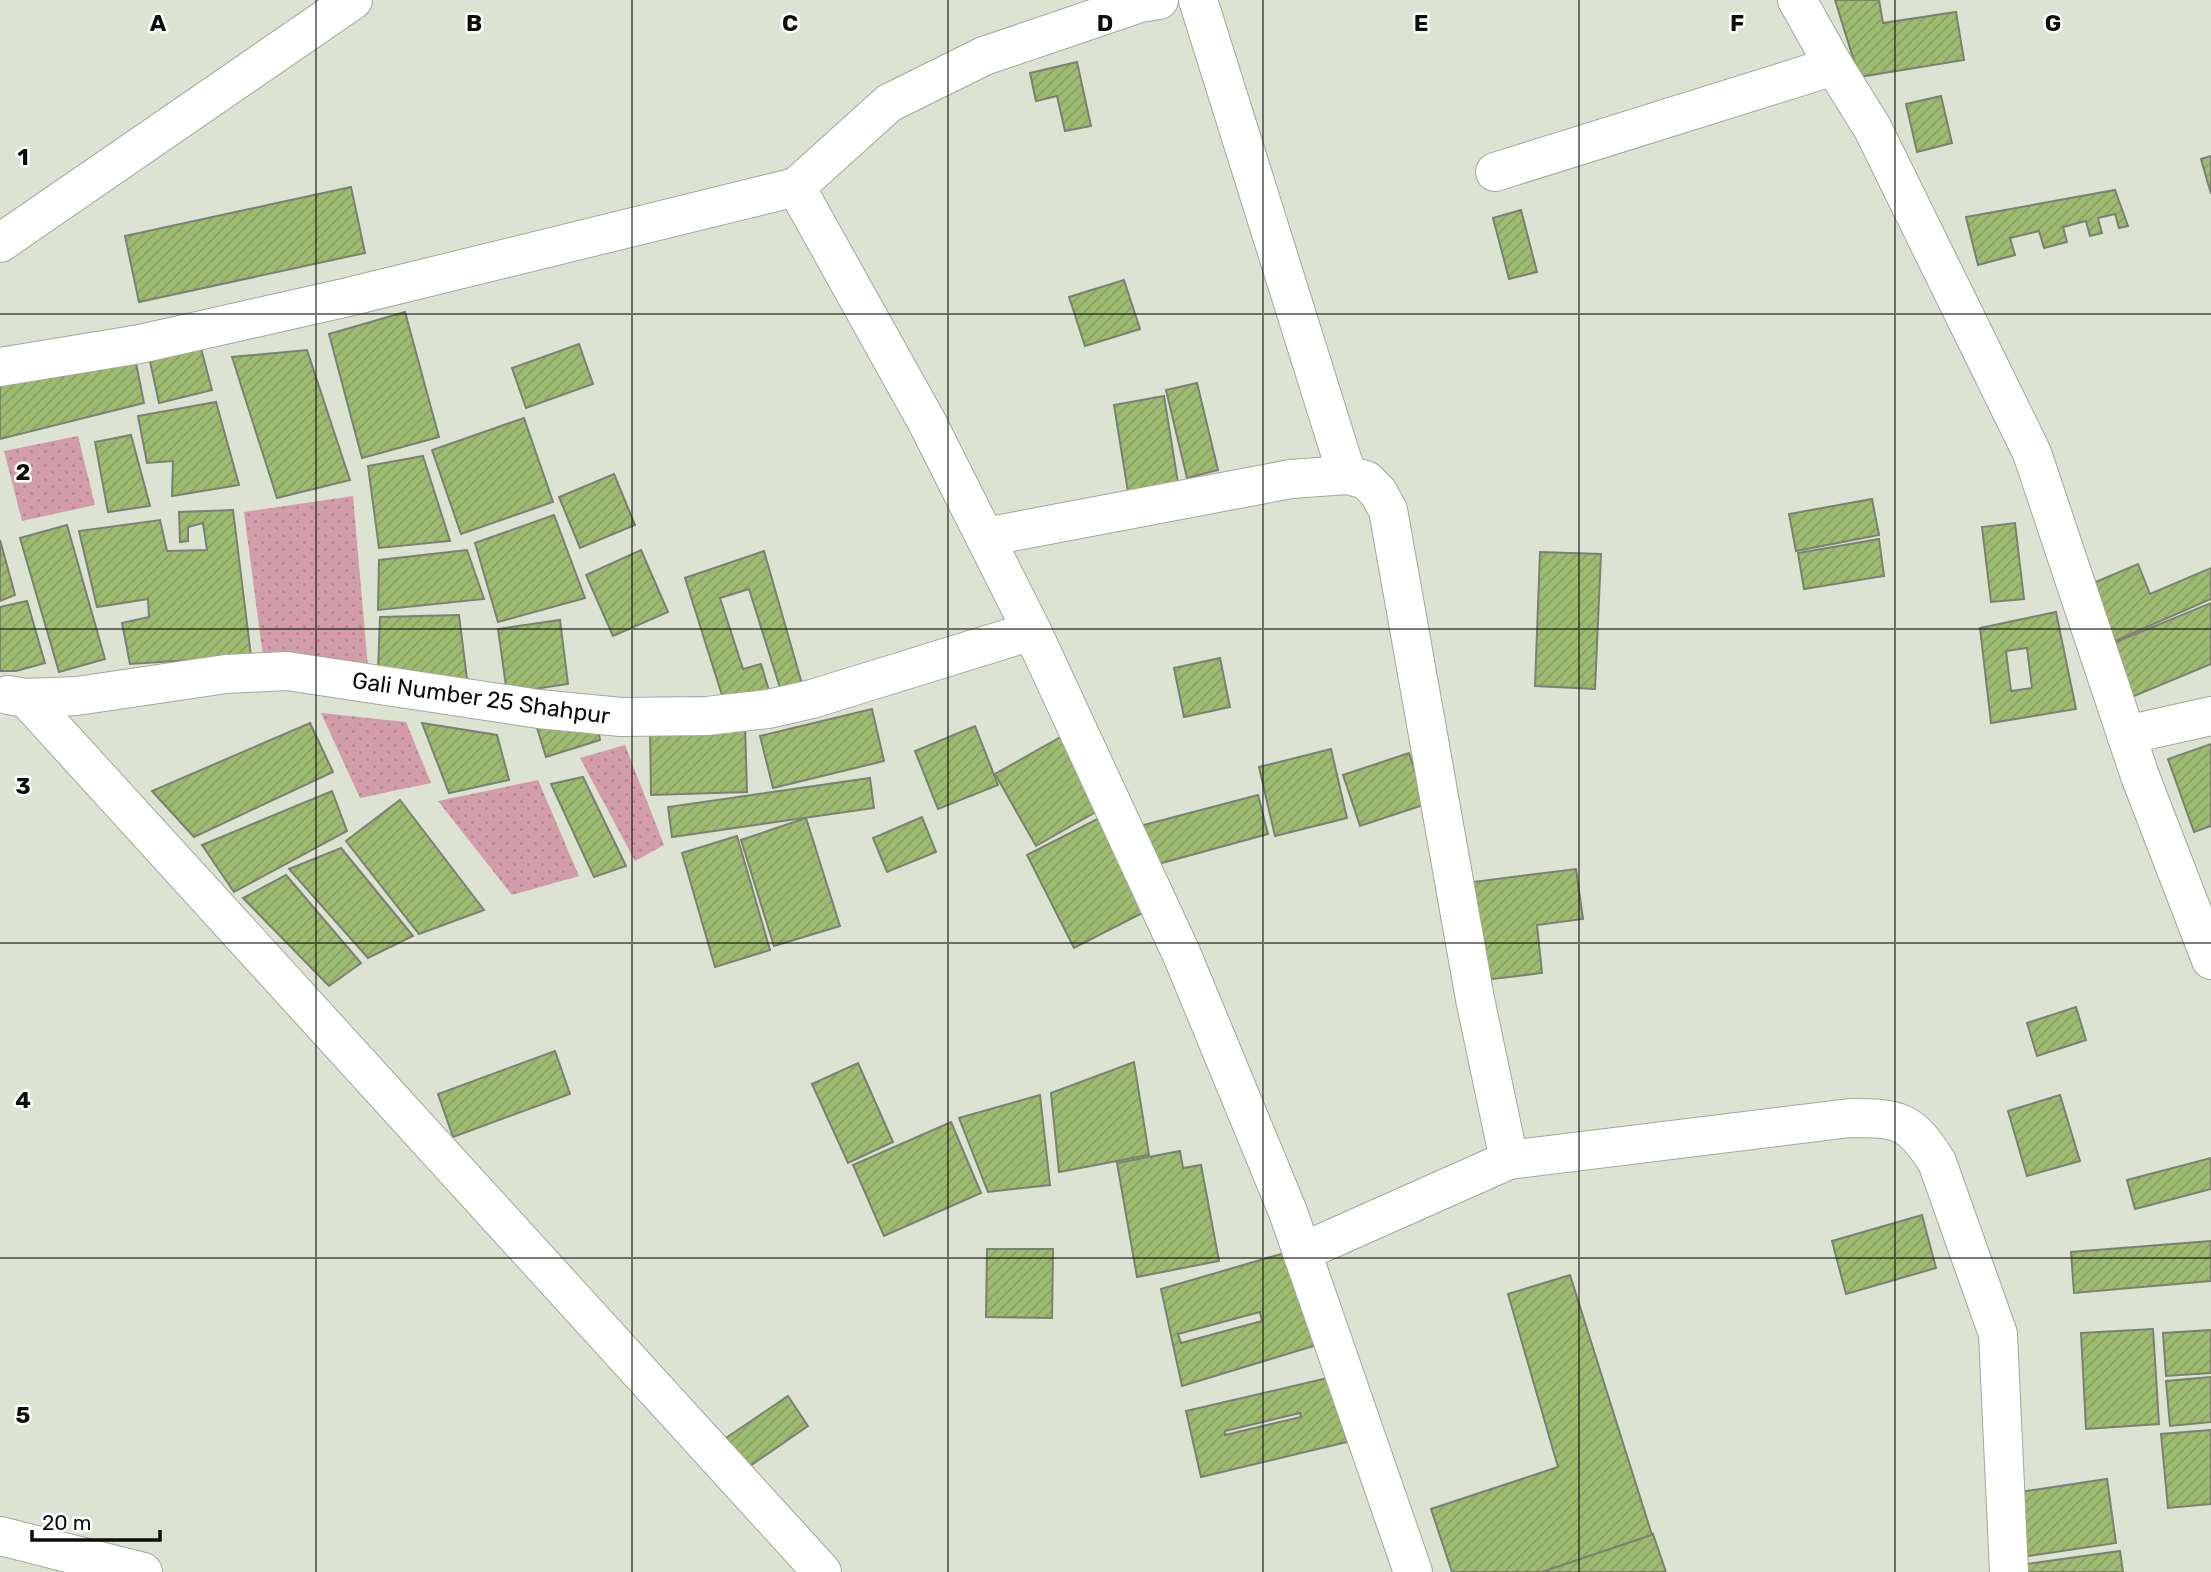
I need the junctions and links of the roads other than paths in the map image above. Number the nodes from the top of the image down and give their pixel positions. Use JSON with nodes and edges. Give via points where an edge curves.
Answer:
{"nodes":[{"id":1,"x":353,"y":0,"type":"edge"},
{"id":2,"x":1159,"y":0,"type":"edge"},
{"id":3,"x":1198,"y":0,"type":"edge"},
{"id":4,"x":1797,"y":0,"type":"edge"},
{"id":5,"x":1834,"y":66,"type":"junction"},
{"id":6,"x":1495,"y":172,"type":"dead end"},
{"id":7,"x":796,"y":187,"type":"junction"},
{"id":8,"x":0,"y":243,"type":"edge"},
{"id":9,"x":0,"y":367,"type":"edge"},
{"id":10,"x":1347,"y":475,"type":"junction"},
{"id":11,"x":985,"y":537,"type":"junction"},
{"id":12,"x":1032,"y":631,"type":"junction"},
{"id":13,"x":24,"y":696,"type":"edge"},
{"id":14,"x":2211,"y":716,"type":"edge"},
{"id":15,"x":2126,"y":735,"type":"junction"},
{"id":16,"x":2211,"y":960,"type":"edge"},
{"id":17,"x":1509,"y":1160,"type":"junction"},
{"id":18,"x":1302,"y":1252,"type":"junction"},
{"id":19,"x":0,"y":1536,"type":"edge"},
{"id":20,"x":143,"y":1572,"type":"edge"},
{"id":21,"x":822,"y":1572,"type":"edge"},
{"id":22,"x":1413,"y":1572,"type":"edge"},
{"id":23,"x":2010,"y":1572,"type":"edge"}],
"edges":[{"from":1,"to":8,"type":"street"},
{"from":2,"to":7,"type":"street","via":[[984,56],[890,103]]},
{"from":3,"to":10,"type":"street"},
{"from":4,"to":5,"type":"street"},
{"from":5,"to":6,"type":"street"},
{"from":5,"to":15,"type":"street","via":[[1873,129],[2032,453]]},
{"from":7,"to":9,"type":"street","via":[[344,298],[140,344]]},
{"from":7,"to":11,"type":"street","via":[[928,424]]},
{"from":10,"to":11,"type":"street","via":[[1291,479]]},
{"from":10,"to":17,"type":"street","via":[[1366,480],[1388,510],[1475,999]]},
{"from":11,"to":12,"type":"street"},
{"from":12,"to":13,"type":"street","name":"Gali Number 25 Shahpur","via":[[812,699],[707,716],[621,717],[539,709],[287,671],[226,674],[77,696]]},
{"from":12,"to":18,"type":"street","via":[[1181,955]]},
{"from":13,"to":21,"type":"street"},
{"from":14,"to":15,"type":"street"},
{"from":15,"to":16,"type":"street"},
{"from":17,"to":18,"type":"street"},
{"from":17,"to":23,"type":"street","via":[[1850,1118],[1883,1118],[1904,1124],[1923,1139],[1937,1162],[1998,1334]]},
{"from":18,"to":22,"type":"street"},
{"from":19,"to":20,"type":"street"}]}
